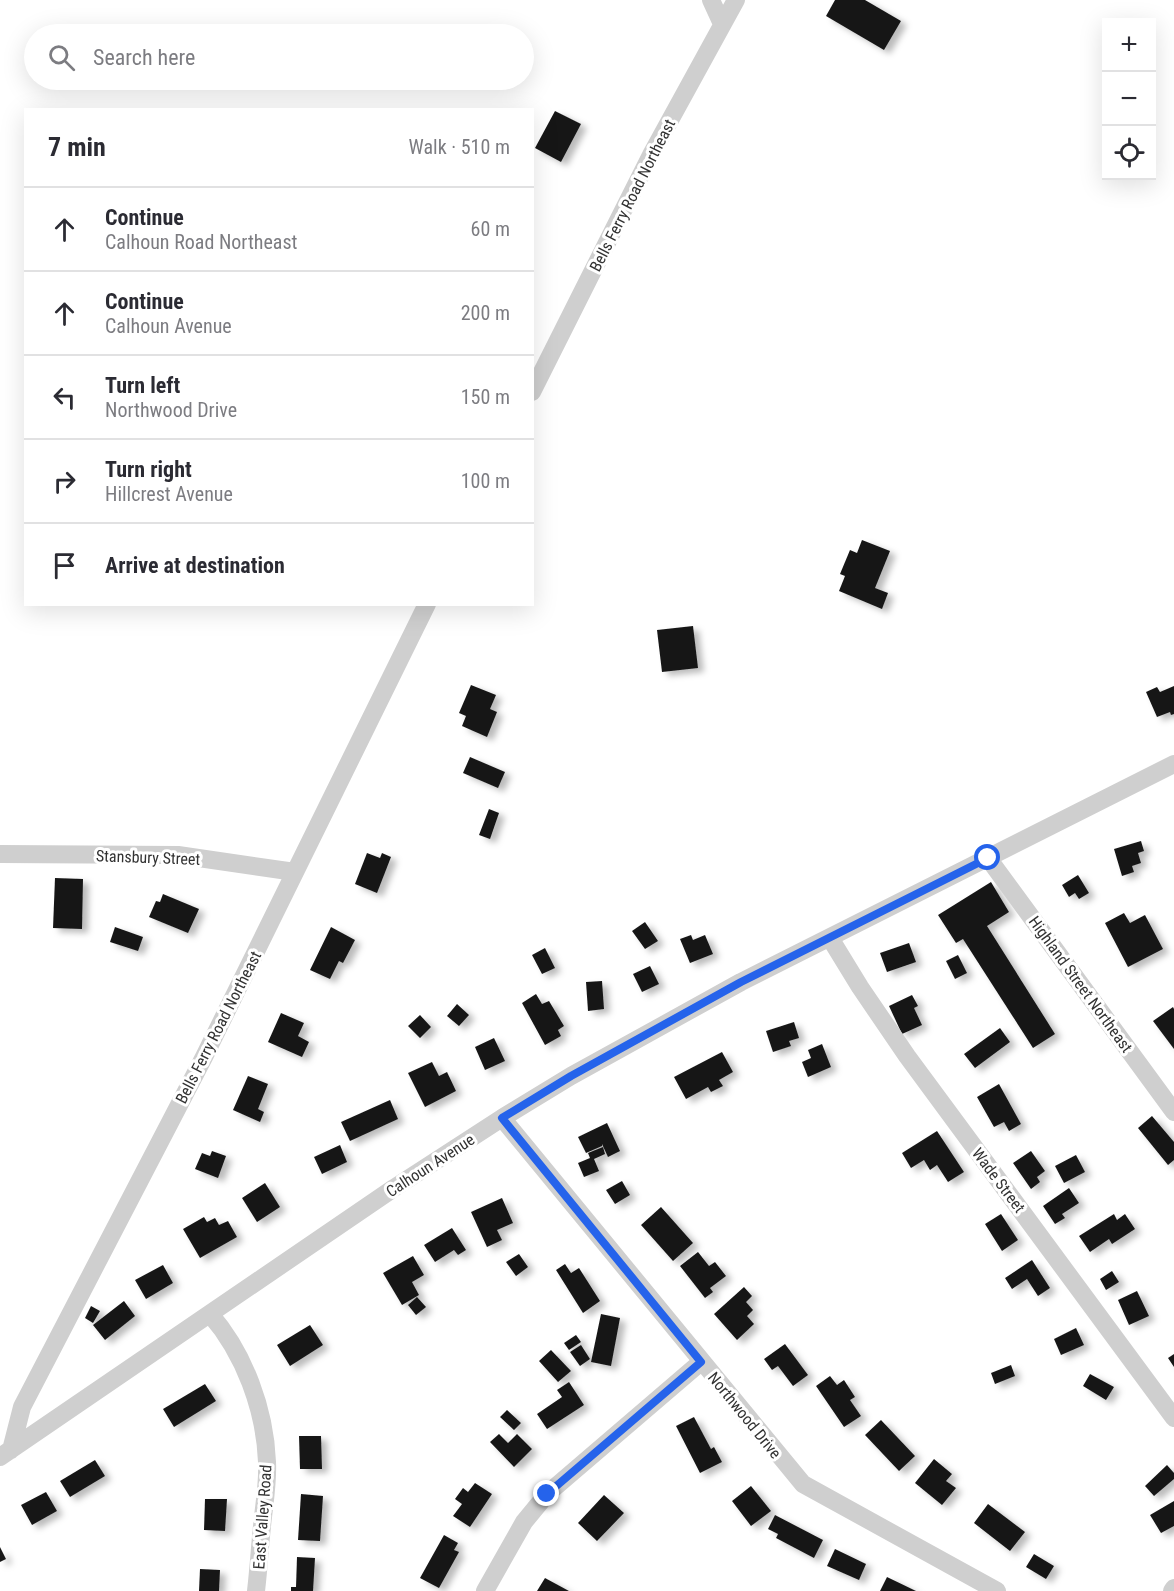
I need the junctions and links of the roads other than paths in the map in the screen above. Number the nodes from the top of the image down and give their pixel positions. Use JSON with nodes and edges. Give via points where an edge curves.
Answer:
{"nodes":[{"id":1,"x":711,"y":0,"type":"edge"},
{"id":2,"x":736,"y":0,"type":"edge"},
{"id":3,"x":723,"y":24,"type":"junction"},
{"id":4,"x":534,"y":388,"type":"edge"},
{"id":5,"x":426,"y":606,"type":"edge"},
{"id":6,"x":1174,"y":764,"type":"edge"},
{"id":7,"x":0,"y":854,"type":"edge"},
{"id":8,"x":988,"y":858,"type":"junction"},
{"id":9,"x":295,"y":872,"type":"junction"},
{"id":10,"x":830,"y":938,"type":"junction"},
{"id":11,"x":1174,"y":1112,"type":"edge"},
{"id":12,"x":502,"y":1118,"type":"junction"},
{"id":13,"x":210,"y":1314,"type":"junction"},
{"id":14,"x":701,"y":1362,"type":"junction"},
{"id":15,"x":1174,"y":1418,"type":"edge"},
{"id":16,"x":5,"y":1453,"type":"edge"},
{"id":17,"x":256,"y":1591,"type":"edge"},
{"id":18,"x":484,"y":1591,"type":"edge"},
{"id":19,"x":997,"y":1591,"type":"edge"}],
"edges":[{"from":1,"to":3,"type":"street"},
{"from":2,"to":3,"type":"street","name":"Bells Ferry Road Northeast"},
{"from":3,"to":4,"type":"street","name":"Bells Ferry Road Northeast","via":[[652,153]]},
{"from":5,"to":9,"type":"street","name":"Bells Ferry Road Northeast"},
{"from":6,"to":8,"type":"street","name":"Calhoun Avenue"},
{"from":7,"to":9,"type":"street","name":"Stansbury Street","via":[[178,855]]},
{"from":8,"to":10,"type":"street","name":"Calhoun Avenue"},
{"from":8,"to":11,"type":"street","name":"Highland Street Northeast"},
{"from":9,"to":16,"type":"street","name":"Bells Ferry Road Northeast","via":[[204,1057],[22,1407]]},
{"from":10,"to":12,"type":"street","name":"Calhoun Avenue","via":[[721,993]]},
{"from":10,"to":15,"type":"street","name":"Wade Street","via":[[907,1056]]},
{"from":12,"to":13,"type":"street","name":"Calhoun Avenue"},
{"from":12,"to":14,"type":"street","name":"Northwood Drive"},
{"from":13,"to":16,"type":"street","name":"Calhoun Avenue"},
{"from":13,"to":17,"type":"street","name":"East Valley Road","via":[[223,1329],[245,1370],[263,1430],[266,1495]]},
{"from":14,"to":18,"type":"street","via":[[547,1494],[524,1522]]},
{"from":14,"to":19,"type":"street","name":"Northwood Drive","via":[[803,1484]]}]}
